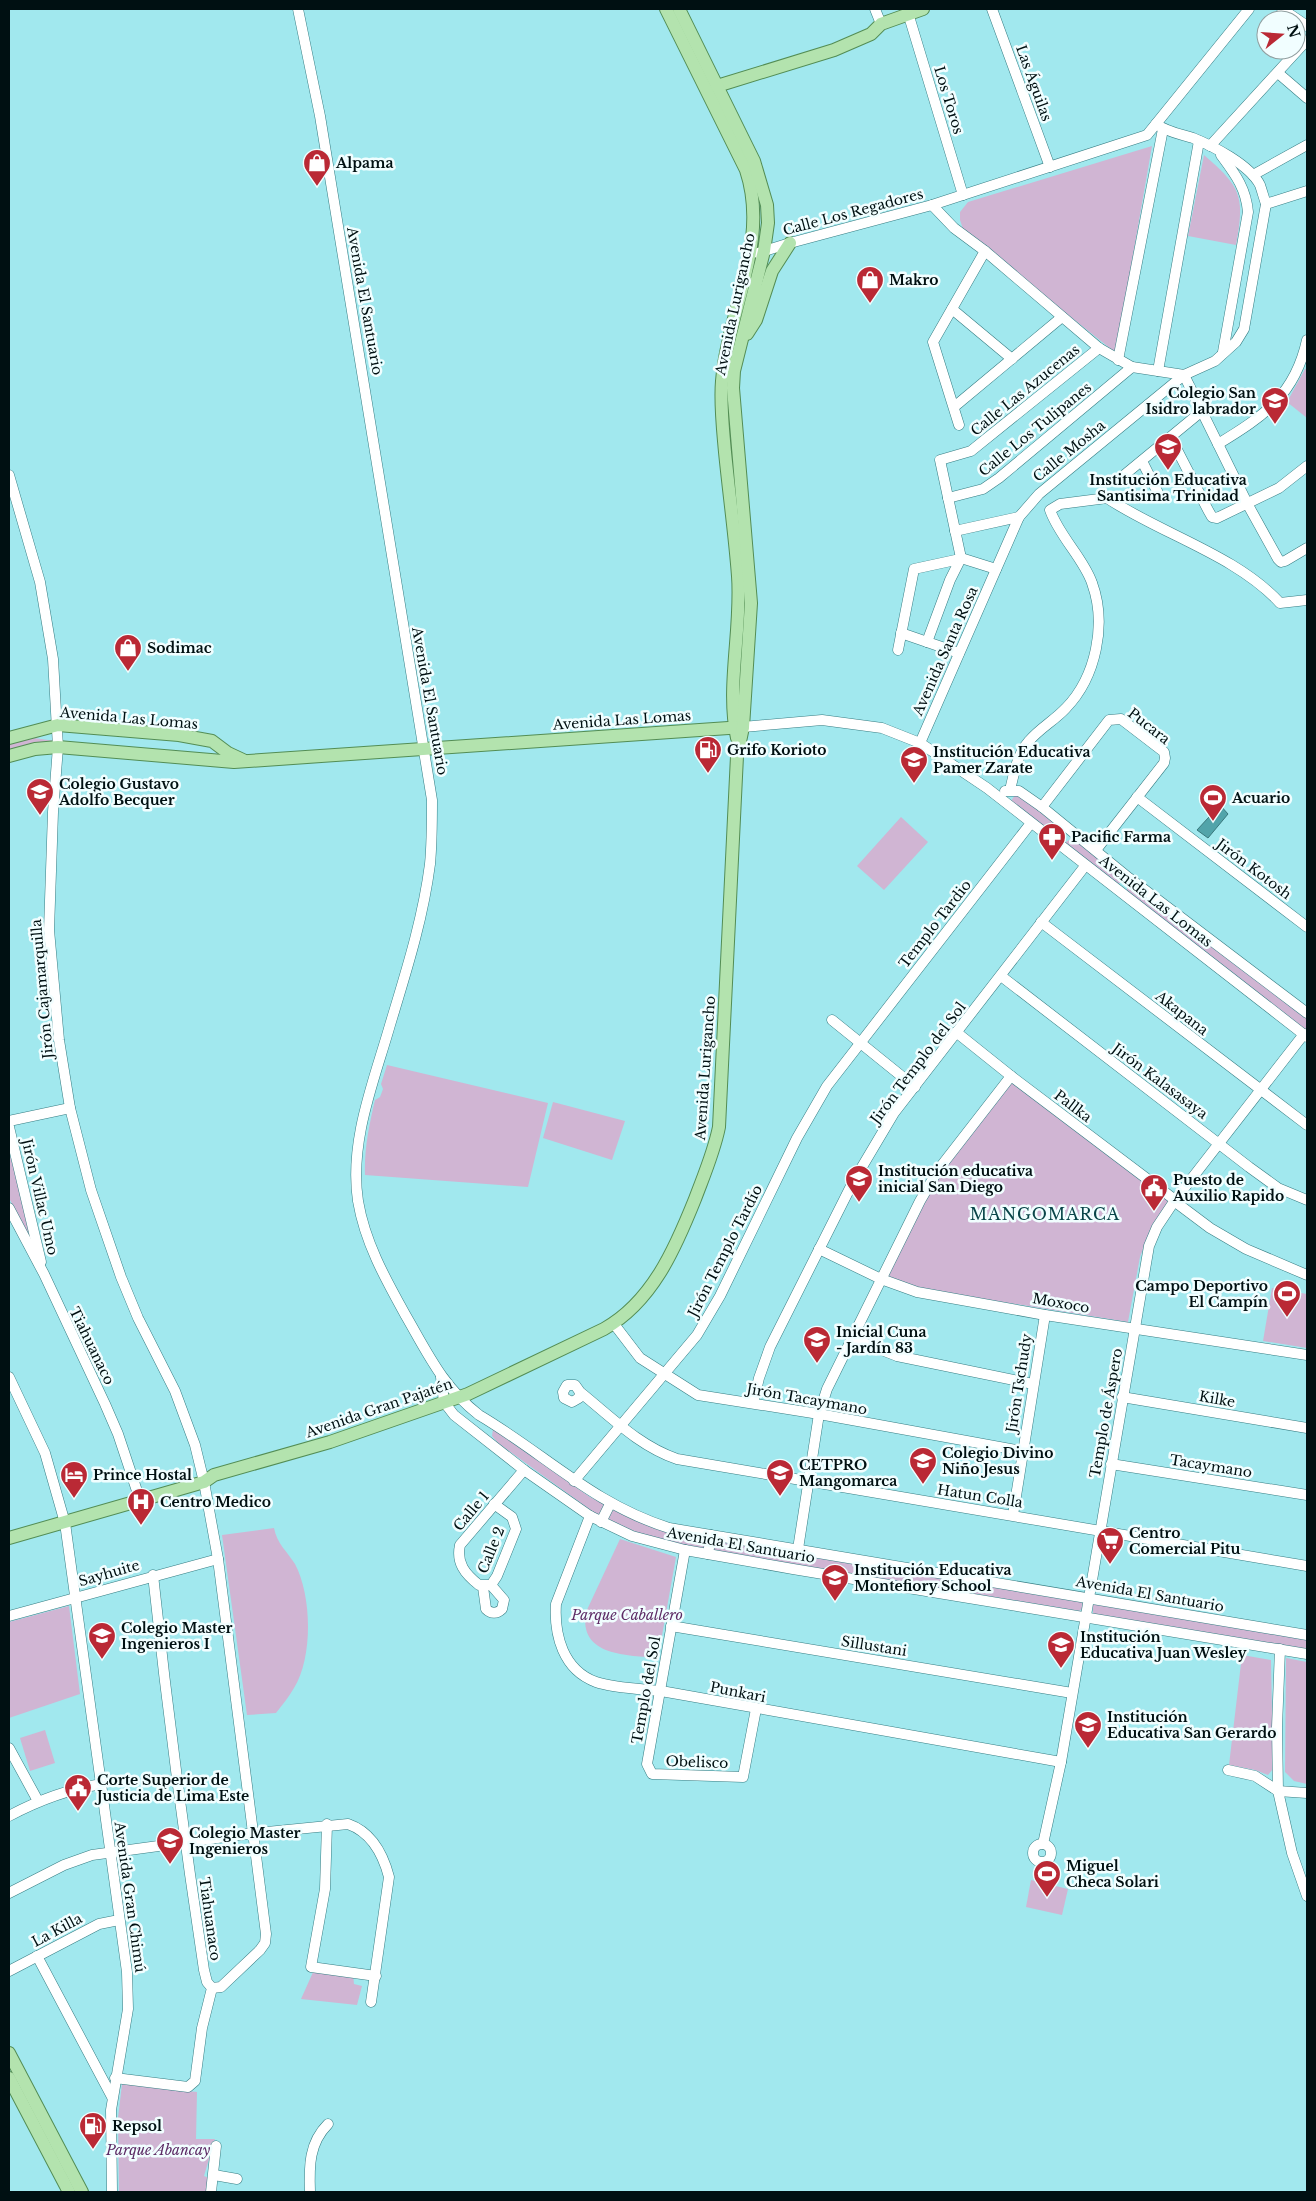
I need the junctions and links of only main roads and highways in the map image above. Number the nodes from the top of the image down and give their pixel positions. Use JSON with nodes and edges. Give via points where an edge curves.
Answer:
{"nodes":[{"id":1,"x":666,"y":9,"type":"edge"},
{"id":2,"x":679,"y":9,"type":"edge"},
{"id":3,"x":923,"y":9,"type":"edge"},
{"id":4,"x":717,"y":86,"type":"junction"},
{"id":5,"x":790,"y":242,"type":"road end"},
{"id":6,"x":742,"y":340,"type":"junction"},
{"id":7,"x":734,"y":483,"type":"junction"},
{"id":8,"x":739,"y":727,"type":"junction"},
{"id":9,"x":96,"y":729,"type":"junction"},
{"id":10,"x":9,"y":738,"type":"edge"},
{"id":11,"x":95,"y":750,"type":"junction"},
{"id":12,"x":9,"y":756,"type":"edge"},
{"id":13,"x":243,"y":760,"type":"junction"},
{"id":14,"x":462,"y":1397,"type":"joint"},
{"id":15,"x":9,"y":1538,"type":"edge"},
{"id":16,"x":9,"y":2053,"type":"edge"},
{"id":17,"x":9,"y":2078,"type":"edge"},
{"id":18,"x":69,"y":2192,"type":"edge"},
{"id":19,"x":82,"y":2192,"type":"edge"}],
"edges":[{"from":1,"to":7,"type":"main road","name":"Avenida Lurigancho","via":[[747,176],[754,210],[750,257],[721,383]]},
{"from":2,"to":4,"type":"main road","name":"Avenida Lurigancho"},
{"from":3,"to":4,"type":"main road","via":[[881,24],[871,34],[834,50]]},
{"from":4,"to":6,"type":"main road","name":"Avenida Lurigancho","via":[[760,177],[767,212],[764,251]]},
{"from":5,"to":6,"type":"main road","via":[[772,271],[756,320]]},
{"from":6,"to":7,"type":"main road","name":"Avenida Lurigancho","via":[[733,388]]},
{"from":7,"to":8,"type":"main road","name":"Avenida Lurigancho"},
{"from":8,"to":13,"type":"main road","name":"Avenida Las Lomas"},
{"from":8,"to":14,"type":"main road","name":"Avenida Lurigancho","via":[[720,1111],[715,1146],[672,1253],[652,1286],[632,1310],[614,1324]]},
{"from":9,"to":10,"type":"main road","name":"Avenida Las Lomas","via":[[58,725]]},
{"from":9,"to":11,"type":"main road","via":[[92,739]]},
{"from":9,"to":13,"type":"main road","name":"Avenida Las Lomas","via":[[200,738],[212,741]]},
{"from":11,"to":12,"type":"main road","name":"Avenida Las Lomas","via":[[58,747]]},
{"from":11,"to":13,"type":"main road","name":"Avenida Las Lomas","via":[[189,759]]},
{"from":14,"to":15,"type":"main road","name":"Avenida Gran Pajatén","via":[[330,1442],[214,1475],[204,1482]]},
{"from":16,"to":19,"type":"main road"},
{"from":17,"to":18,"type":"main road"}]}
